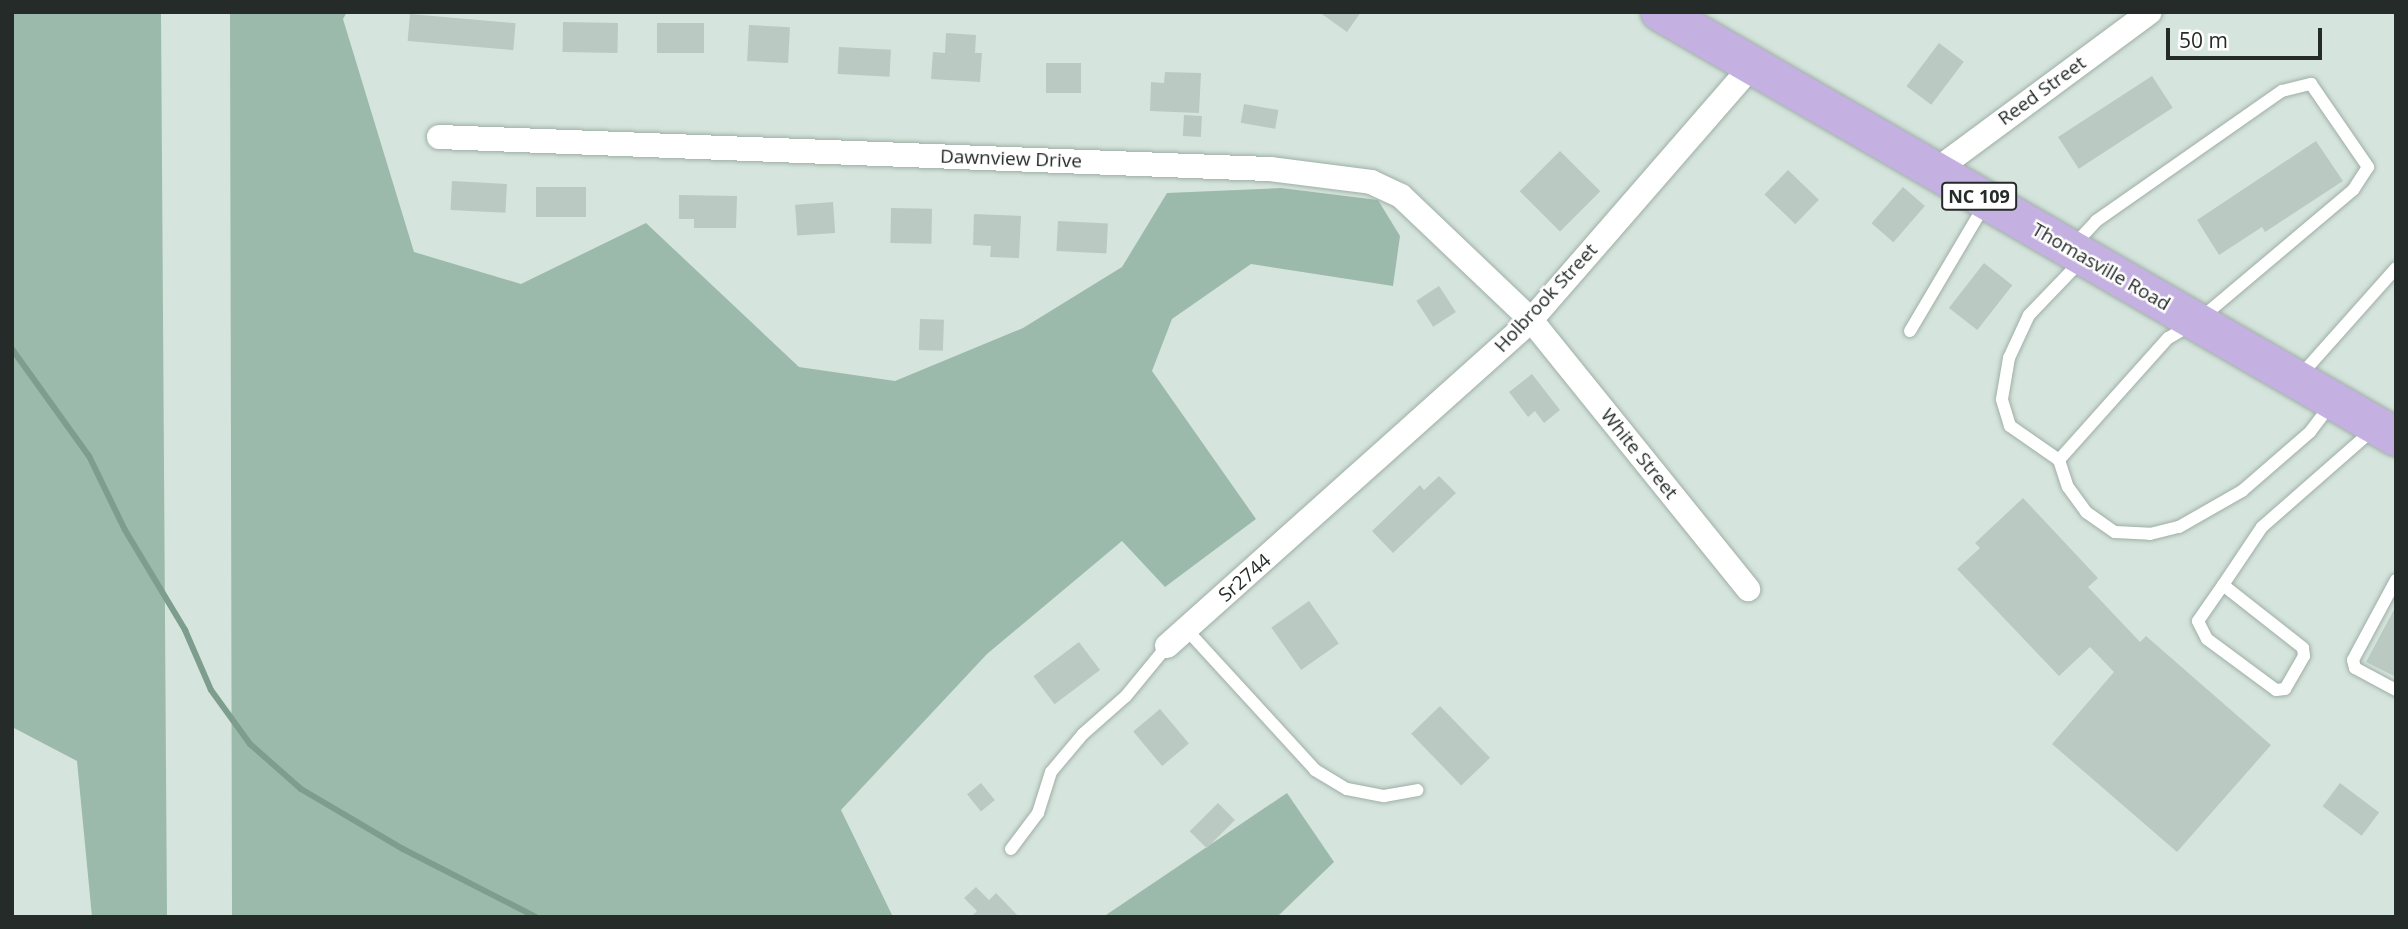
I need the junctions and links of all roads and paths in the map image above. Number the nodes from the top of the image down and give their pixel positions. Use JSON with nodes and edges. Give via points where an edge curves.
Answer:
{"nodes":[{"id":1,"x":2149,"y":13,"type":"edge"},
{"id":2,"x":1678,"y":16,"type":"edge"},
{"id":3,"x":1751,"y":66,"type":"junction"},
{"id":4,"x":439,"y":137,"type":"dead end"},
{"id":5,"x":1935,"y":170,"type":"junction"},
{"id":6,"x":1987,"y":201,"type":"junction"},
{"id":7,"x":2077,"y":253,"type":"junction"},
{"id":8,"x":2396,"y":268,"type":"edge"},
{"id":9,"x":1531,"y":320,"type":"junction"},
{"id":10,"x":2196,"y":322,"type":"junction"},
{"id":11,"x":1910,"y":331,"type":"dead end"},
{"id":12,"x":2297,"y":381,"type":"junction"},
{"id":13,"x":2333,"y":401,"type":"junction"},
{"id":14,"x":2386,"y":432,"type":"edge"},
{"id":15,"x":2059,"y":460,"type":"junction"},
{"id":16,"x":1323,"y":511,"type":"joint"},
{"id":17,"x":2396,"y":580,"type":"edge"},
{"id":18,"x":2222,"y":585,"type":"junction"},
{"id":19,"x":1748,"y":589,"type":"dead end"},
{"id":20,"x":1186,"y":629,"type":"junction"},
{"id":21,"x":1167,"y":646,"type":"joint"},
{"id":22,"x":2396,"y":690,"type":"edge"},
{"id":23,"x":1417,"y":790,"type":"dead end"},
{"id":24,"x":1011,"y":849,"type":"dead end"}],
"edges":[{"from":1,"to":5,"type":"street","name":"Reed Street"},
{"from":2,"to":3,"type":"main road","name":"Thomasville Road","number":"NC 109"},
{"from":3,"to":5,"type":"main road","name":"Thomasville Road","number":"NC 109"},
{"from":3,"to":9,"type":"street","name":"Holbrook Street"},
{"from":4,"to":9,"type":"street","name":"Dawnview Drive","via":[[1270,169],[1371,182],[1401,197]]},
{"from":5,"to":6,"type":"main road","name":"Thomasville Road","number":"NC 109"},
{"from":6,"to":7,"type":"main road","name":"Thomasville Road","number":"NC 109"},
{"from":6,"to":11,"type":"lane"},
{"from":7,"to":10,"type":"main road","name":"Thomasville Road","number":"NC 109"},
{"from":7,"to":10,"type":"lane","via":[[2096,221],[2281,91],[2311,84],[2368,167],[2353,190]]},
{"from":7,"to":15,"type":"lane","via":[[2029,315],[2009,358],[2002,399],[2010,426]]},
{"from":8,"to":12,"type":"lane","via":[[2313,357]]},
{"from":9,"to":16,"type":"street","name":"Holbrook Street"},
{"from":9,"to":19,"type":"street","name":"White Street"},
{"from":10,"to":12,"type":"main road","name":"Thomasville Road","number":"NC 109"},
{"from":10,"to":15,"type":"lane","via":[[2168,338]]},
{"from":12,"to":13,"type":"main road","name":"Thomasville Road","number":"NC 109"},
{"from":13,"to":14,"type":"main road","name":"Thomasville Road","number":"NC 109"},
{"from":13,"to":15,"type":"lane","via":[[2310,432],[2242,491],[2179,527],[2150,534],[2115,532],[2086,512],[2068,487]]},
{"from":14,"to":18,"type":"lane","via":[[2262,527]]},
{"from":16,"to":20,"type":"street","name":"Sr2744"},
{"from":17,"to":22,"type":"lane","via":[[2353,660],[2355,668]]},
{"from":18,"to":18,"type":"lane","via":[[2198,621],[2207,639],[2276,690],[2285,689],[2304,656],[2303,648]]},
{"from":20,"to":21,"type":"street","name":"Sr2744"},
{"from":20,"to":23,"type":"lane","via":[[1315,771],[1347,789],[1371,793]]},
{"from":21,"to":24,"type":"lane","via":[[1051,772],[1038,813]]}]}
